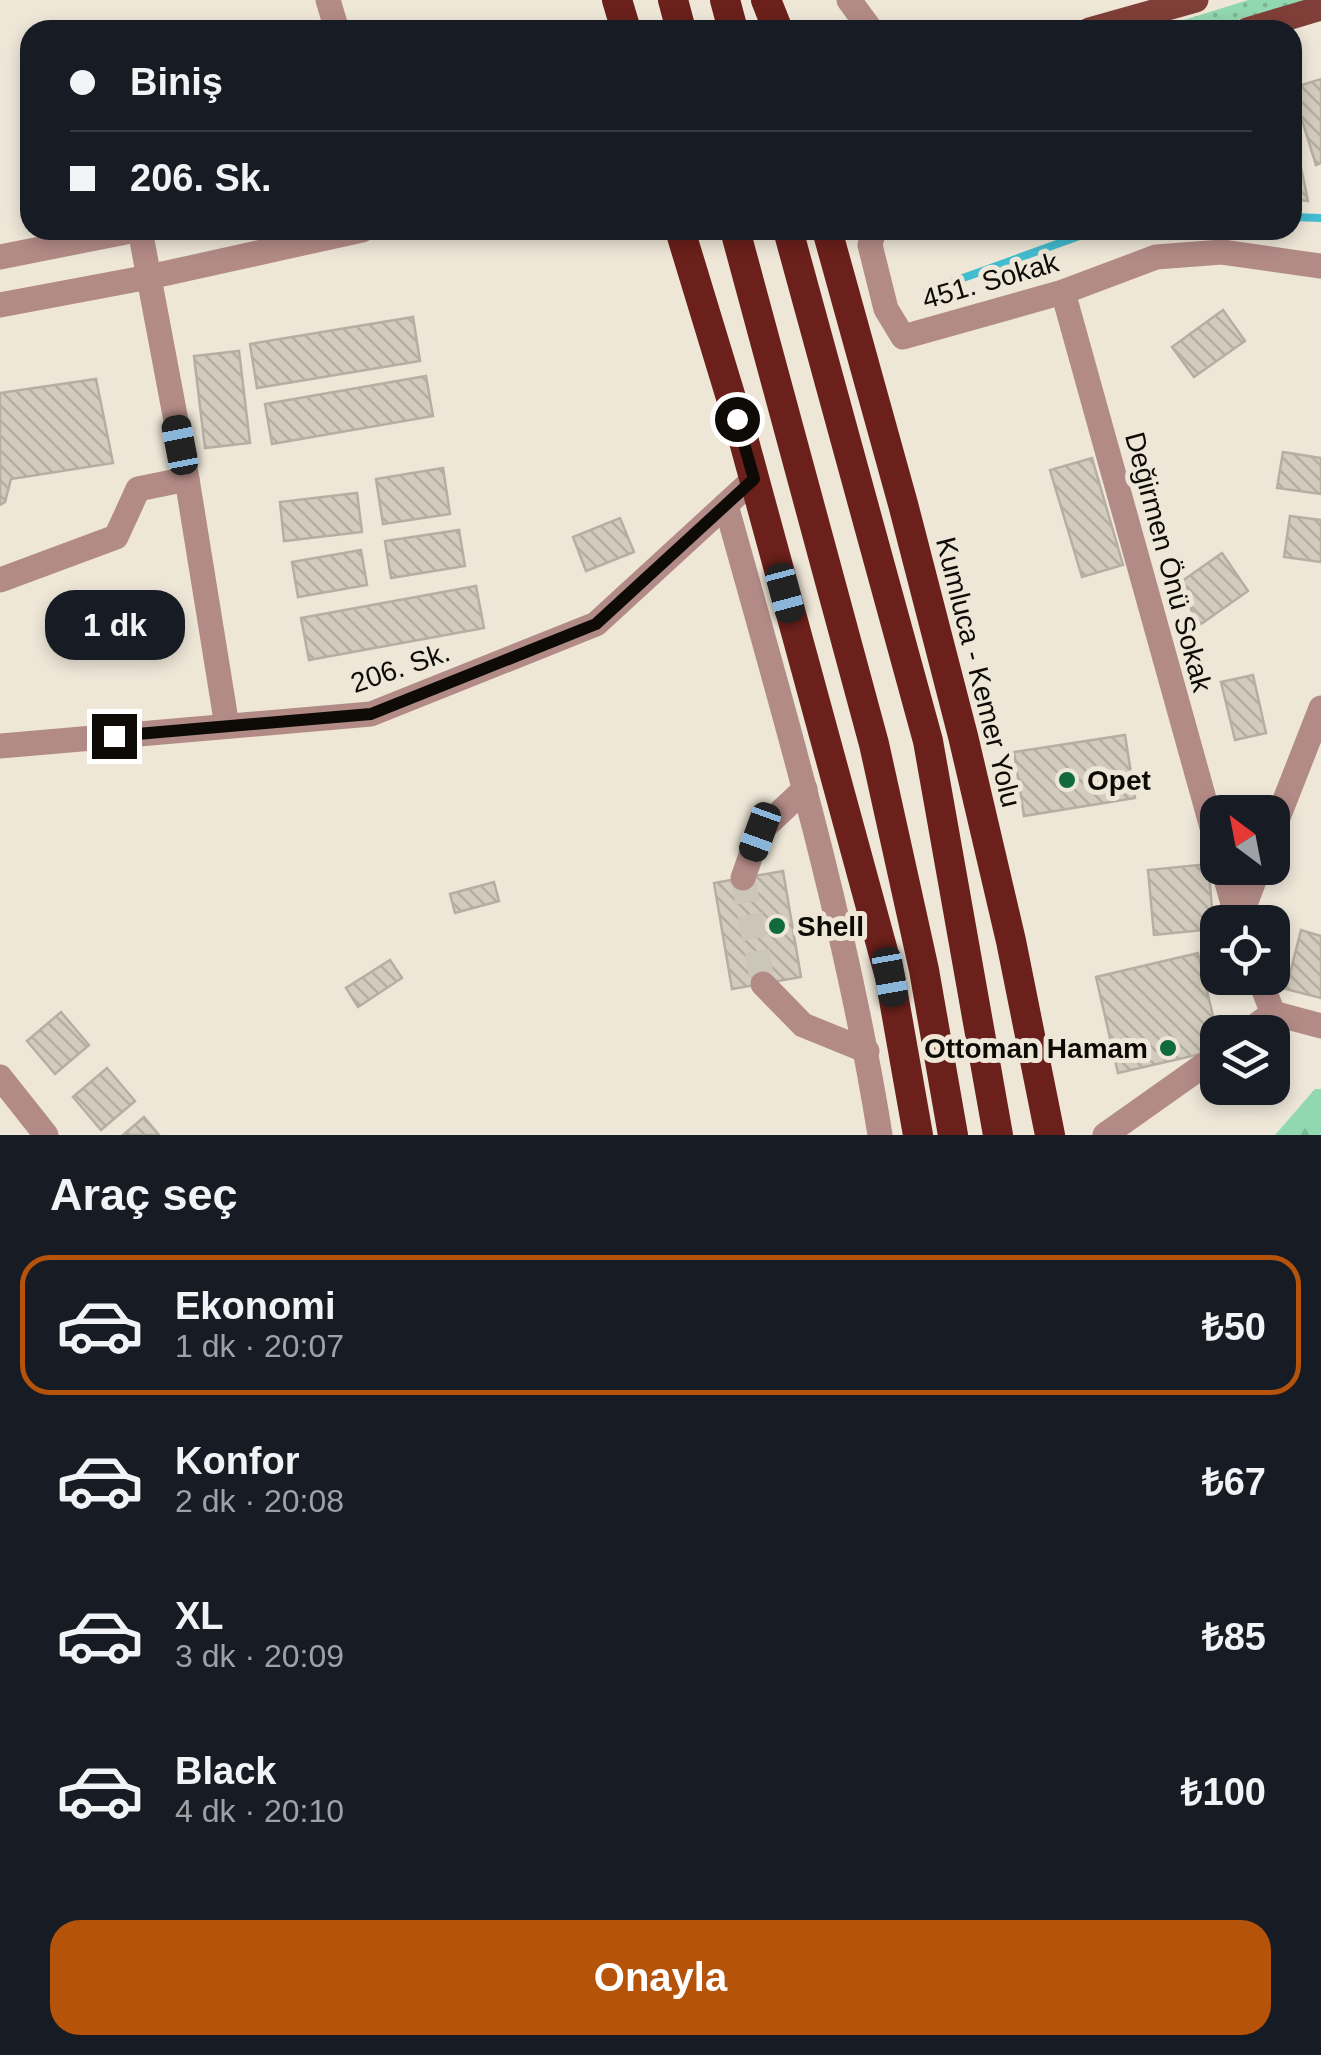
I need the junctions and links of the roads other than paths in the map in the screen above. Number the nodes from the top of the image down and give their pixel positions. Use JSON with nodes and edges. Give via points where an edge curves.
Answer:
{"nodes":[{"id":1,"x":1196,"y":0,"type":"edge"},
{"id":2,"x":1321,"y":8,"type":"edge"},
{"id":3,"x":1125,"y":20,"type":"edge"},
{"id":4,"x":1281,"y":20,"type":"edge"},
{"id":5,"x":87,"y":240,"type":"edge"},
{"id":6,"x":140,"y":240,"type":"edge"},
{"id":7,"x":318,"y":240,"type":"edge"},
{"id":8,"x":683,"y":240,"type":"edge"},
{"id":9,"x":738,"y":240,"type":"edge"},
{"id":10,"x":791,"y":240,"type":"edge"},
{"id":11,"x":830,"y":240,"type":"edge"},
{"id":12,"x":871,"y":240,"type":"edge"},
{"id":13,"x":0,"y":257,"type":"edge"},
{"id":14,"x":1321,"y":266,"type":"edge"},
{"id":15,"x":149,"y":278,"type":"junction"},
{"id":16,"x":1063,"y":292,"type":"junction"},
{"id":17,"x":0,"y":305,"type":"edge"},
{"id":18,"x":186,"y":479,"type":"junction"},
{"id":19,"x":754,"y":479,"type":"junction"},
{"id":20,"x":726,"y":505,"type":"junction"},
{"id":21,"x":0,"y":580,"type":"edge"},
{"id":22,"x":1321,"y":708,"type":"edge"},
{"id":23,"x":227,"y":726,"type":"junction"},
{"id":24,"x":0,"y":746,"type":"edge"},
{"id":25,"x":805,"y":790,"type":"junction"},
{"id":26,"x":1203,"y":795,"type":"edge"},
{"id":27,"x":1287,"y":795,"type":"edge"},
{"id":28,"x":743,"y":878,"type":"tunnel mouth"},
{"id":29,"x":763,"y":984,"type":"tunnel mouth"},
{"id":30,"x":1266,"y":995,"type":"edge"},
{"id":31,"x":1273,"y":1014,"type":"joint"},
{"id":32,"x":1321,"y":1026,"type":"edge"},
{"id":33,"x":867,"y":1051,"type":"junction"},
{"id":34,"x":1200,"y":1068,"type":"edge"},
{"id":35,"x":0,"y":1077,"type":"edge"},
{"id":36,"x":46,"y":1135,"type":"edge"},
{"id":37,"x":880,"y":1135,"type":"edge"},
{"id":38,"x":918,"y":1135,"type":"edge"},
{"id":39,"x":954,"y":1135,"type":"edge"},
{"id":40,"x":998,"y":1135,"type":"edge"},
{"id":41,"x":1050,"y":1135,"type":"edge"},
{"id":42,"x":1105,"y":1135,"type":"edge"}],
"edges":[{"from":1,"to":3,"type":"main road"},
{"from":2,"to":4,"type":"main road"},
{"from":5,"to":13,"type":"street"},
{"from":6,"to":15,"type":"street"},
{"from":7,"to":15,"type":"street"},
{"from":8,"to":19,"type":"highway"},
{"from":9,"to":39,"type":"highway","via":[[874,744]]},
{"from":10,"to":40,"type":"highway","via":[[928,742]]},
{"from":11,"to":41,"type":"highway","name":"Kumluca - Kemer Yolu","via":[[964,736]]},
{"from":12,"to":16,"type":"street","name":"451. Sokak","via":[[886,309],[903,337]]},
{"from":14,"to":16,"type":"street","name":"451. Sokak","via":[[1222,252],[1156,256]]},
{"from":15,"to":17,"type":"street"},
{"from":15,"to":18,"type":"street"},
{"from":16,"to":26,"type":"street","name":"Değirmen Önü Sokak"},
{"from":18,"to":21,"type":"street","via":[[138,489],[116,538]]},
{"from":18,"to":23,"type":"street"},
{"from":19,"to":20,"type":"street","name":"206. Sk."},
{"from":19,"to":38,"type":"highway","via":[[890,977]]},
{"from":20,"to":23,"type":"street","name":"206. Sk.","via":[[596,624],[371,714]]},
{"from":20,"to":25,"type":"street"},
{"from":22,"to":27,"type":"street"},
{"from":23,"to":24,"type":"street","name":"206. Sk."},
{"from":25,"to":28,"type":"street","via":[[760,832]]},
{"from":25,"to":33,"type":"street"},
{"from":29,"to":33,"type":"street","via":[[803,1026]]},
{"from":30,"to":31,"type":"street"},
{"from":31,"to":32,"type":"street"},
{"from":33,"to":37,"type":"street"},
{"from":34,"to":42,"type":"street"},
{"from":35,"to":36,"type":"street"}]}
